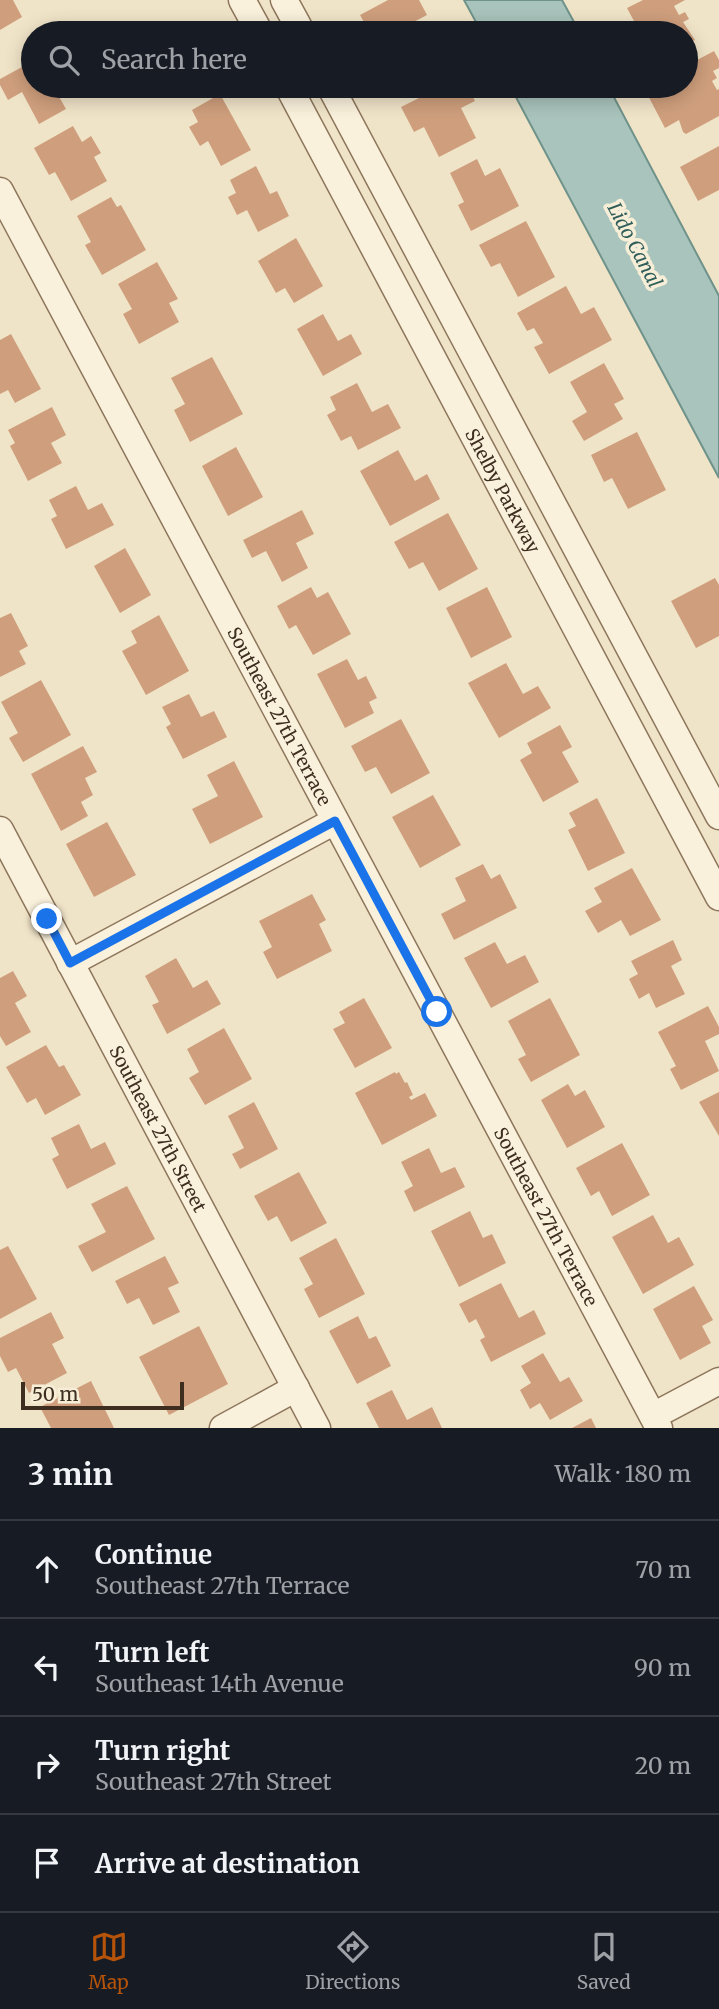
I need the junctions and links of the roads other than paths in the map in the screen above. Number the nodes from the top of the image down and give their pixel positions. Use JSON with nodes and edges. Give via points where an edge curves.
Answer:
{"nodes":[{"id":1,"x":242,"y":0,"type":"edge"},
{"id":2,"x":284,"y":0,"type":"edge"},
{"id":3,"x":253,"y":21,"type":"edge"},
{"id":4,"x":295,"y":21,"type":"edge"},
{"id":5,"x":294,"y":98,"type":"edge"},
{"id":6,"x":336,"y":98,"type":"edge"},
{"id":7,"x":0,"y":191,"type":"edge"},
{"id":8,"x":719,"y":816,"type":"edge"},
{"id":9,"x":335,"y":821,"type":"junction"},
{"id":10,"x":0,"y":830,"type":"edge"},
{"id":11,"x":719,"y":897,"type":"edge"},
{"id":12,"x":70,"y":963,"type":"junction"},
{"id":13,"x":719,"y":1381,"type":"edge"},
{"id":14,"x":296,"y":1388,"type":"junction"},
{"id":15,"x":656,"y":1422,"type":"edge"},
{"id":16,"x":223,"y":1428,"type":"edge"},
{"id":17,"x":317,"y":1428,"type":"edge"}],
"edges":[{"from":1,"to":3,"type":"street"},
{"from":2,"to":4,"type":"street"},
{"from":5,"to":11,"type":"street","name":"Shelby Parkway"},
{"from":6,"to":8,"type":"street"},
{"from":7,"to":9,"type":"street","name":"Southeast 27th Terrace"},
{"from":9,"to":12,"type":"street"},
{"from":9,"to":15,"type":"street","name":"Southeast 27th Terrace"},
{"from":10,"to":12,"type":"street","name":"Southeast 27th Street"},
{"from":12,"to":14,"type":"street","name":"Southeast 27th Street"},
{"from":13,"to":15,"type":"street"},
{"from":14,"to":16,"type":"street"},
{"from":14,"to":17,"type":"street","name":"Southeast 27th Street"}]}
